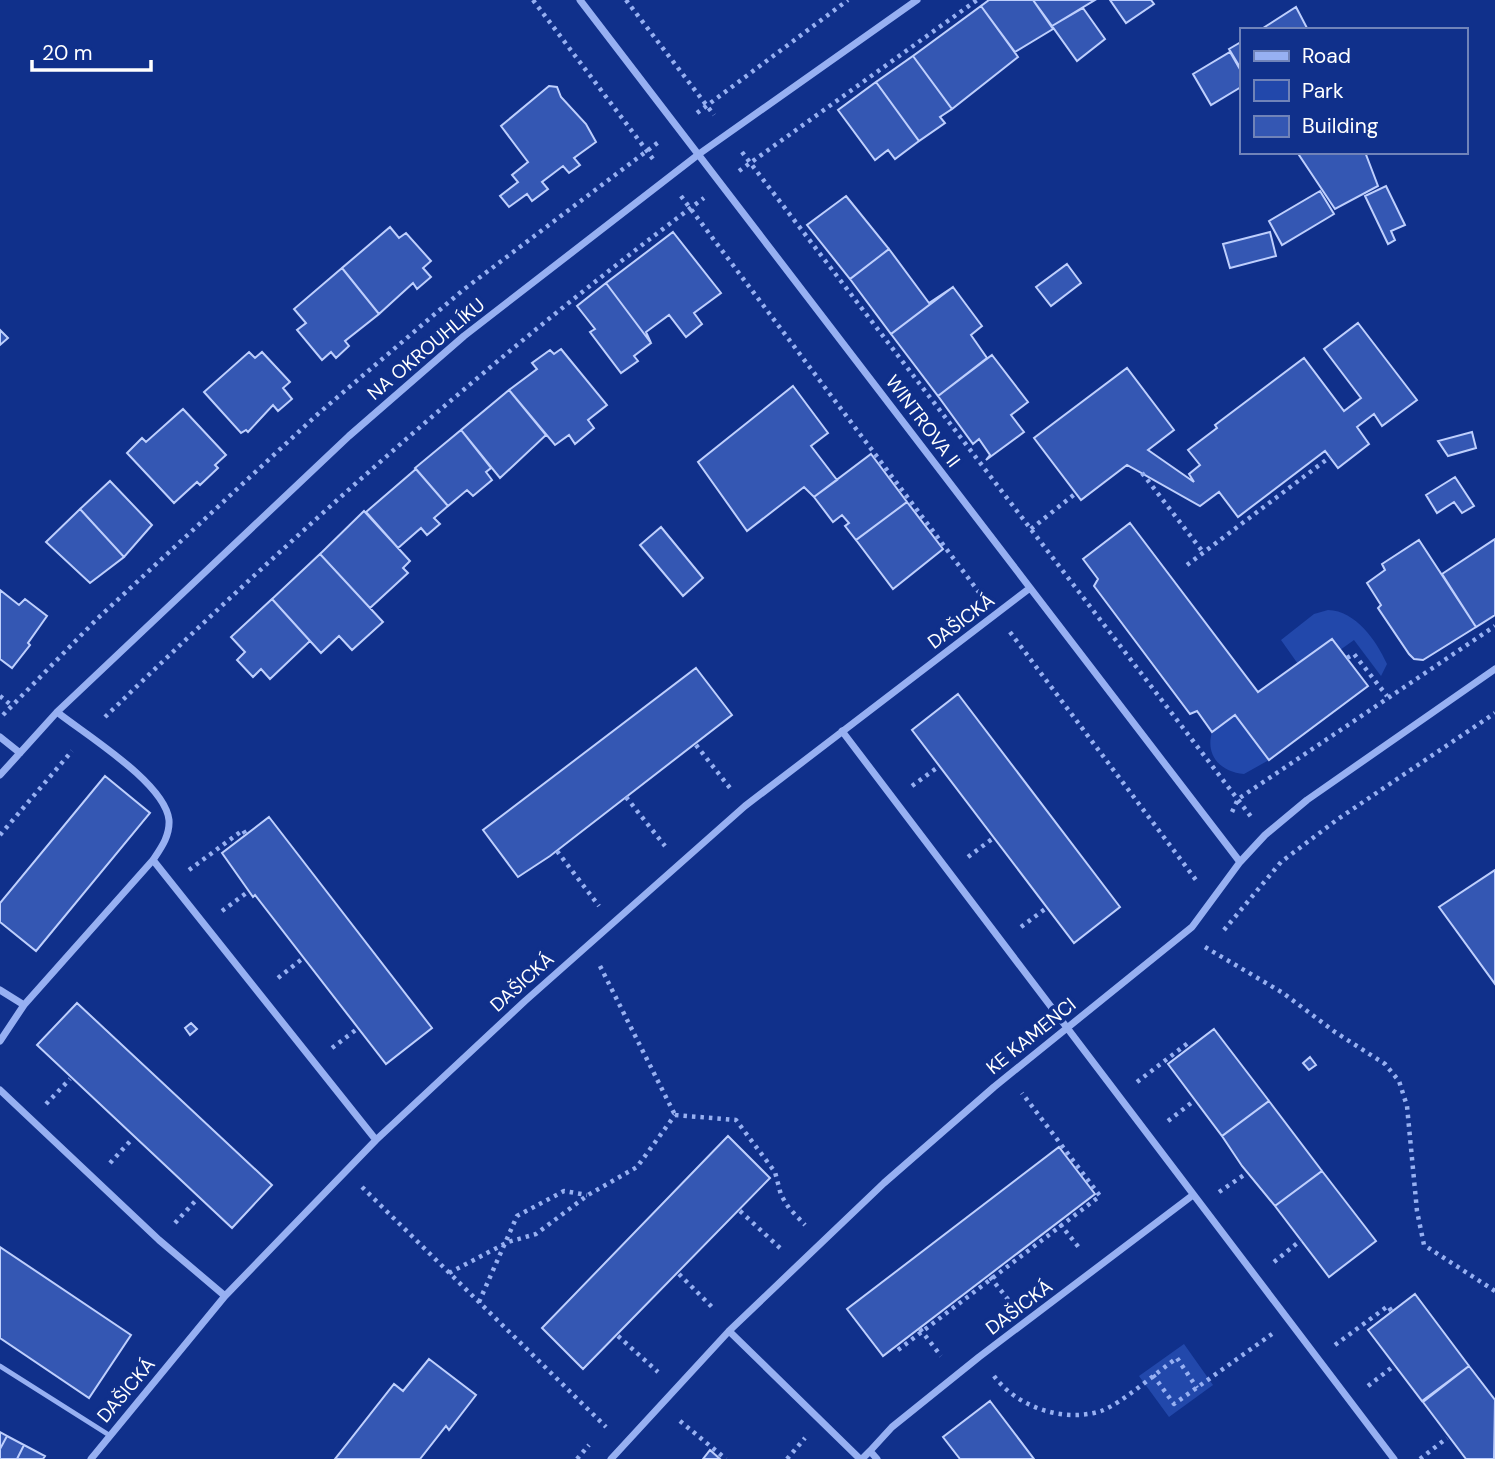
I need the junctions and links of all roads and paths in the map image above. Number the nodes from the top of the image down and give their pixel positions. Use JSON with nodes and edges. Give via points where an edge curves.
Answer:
{"nodes":[{"id":1,"x":533,"y":0,"type":"edge"},
{"id":2,"x":580,"y":0,"type":"edge"},
{"id":3,"x":626,"y":0,"type":"edge"},
{"id":4,"x":848,"y":0,"type":"edge"},
{"id":5,"x":917,"y":0,"type":"edge"},
{"id":6,"x":977,"y":0,"type":"edge"},
{"id":7,"x":699,"y":154,"type":"junction"},
{"id":8,"x":1329,"y":457,"type":"dead end"},
{"id":9,"x":1142,"y":473,"type":"dead end"},
{"id":10,"x":1076,"y":494,"type":"dead end"},
{"id":11,"x":1031,"y":529,"type":"junction"},
{"id":12,"x":1203,"y":552,"type":"junction"},
{"id":13,"x":1187,"y":565,"type":"dead end"},
{"id":14,"x":1030,"y":588,"type":"junction"},
{"id":15,"x":996,"y":614,"type":"junction"},
{"id":16,"x":1495,"y":626,"type":"edge"},
{"id":17,"x":1347,"y":658,"type":"dead end"},
{"id":18,"x":1495,"y":669,"type":"edge"},
{"id":19,"x":0,"y":696,"type":"edge"},
{"id":20,"x":1388,"y":697,"type":"junction"},
{"id":21,"x":57,"y":712,"type":"junction"},
{"id":22,"x":1495,"y":713,"type":"edge"},
{"id":23,"x":842,"y":731,"type":"junction"},
{"id":24,"x":86,"y":735,"type":"junction"},
{"id":25,"x":0,"y":737,"type":"edge"},
{"id":26,"x":696,"y":744,"type":"dead end"},
{"id":27,"x":20,"y":753,"type":"junction"},
{"id":28,"x":938,"y":767,"type":"dead end"},
{"id":29,"x":0,"y":775,"type":"edge"},
{"id":30,"x":626,"y":797,"type":"dead end"},
{"id":31,"x":894,"y":798,"type":"junction"},
{"id":32,"x":1238,"y":799,"type":"junction"},
{"id":33,"x":744,"y":806,"type":"junction"},
{"id":34,"x":0,"y":835,"type":"edge"},
{"id":35,"x":246,"y":835,"type":"dead end"},
{"id":36,"x":1265,"y":835,"type":"junction"},
{"id":37,"x":557,"y":851,"type":"dead end"},
{"id":38,"x":153,"y":860,"type":"junction"},
{"id":39,"x":1240,"y":862,"type":"junction"},
{"id":40,"x":679,"y":863,"type":"junction"},
{"id":41,"x":1198,"y":882,"type":"dead end"},
{"id":42,"x":171,"y":883,"type":"junction"},
{"id":43,"x":249,"y":891,"type":"dead end"},
{"id":44,"x":205,"y":923,"type":"junction"},
{"id":45,"x":612,"y":923,"type":"junction"},
{"id":46,"x":1192,"y":927,"type":"junction"},
{"id":47,"x":589,"y":943,"type":"junction"},
{"id":48,"x":1206,"y":950,"type":"junction"},
{"id":49,"x":302,"y":960,"type":"dead end"},
{"id":50,"x":0,"y":990,"type":"edge"},
{"id":51,"x":259,"y":993,"type":"junction"},
{"id":52,"x":24,"y":1005,"type":"junction"},
{"id":53,"x":1065,"y":1028,"type":"junction"},
{"id":54,"x":0,"y":1041,"type":"edge"},
{"id":55,"x":1191,"y":1046,"type":"dead end"},
{"id":56,"x":69,"y":1079,"type":"dead end"},
{"id":57,"x":0,"y":1090,"type":"edge"},
{"id":58,"x":1022,"y":1092,"type":"dead end"},
{"id":59,"x":1118,"y":1097,"type":"junction"},
{"id":60,"x":1195,"y":1100,"type":"dead end"},
{"id":61,"x":675,"y":1115,"type":"junction"},
{"id":62,"x":33,"y":1118,"type":"junction"},
{"id":63,"x":1148,"y":1136,"type":"junction"},
{"id":64,"x":133,"y":1138,"type":"dead end"},
{"id":65,"x":376,"y":1140,"type":"junction"},
{"id":66,"x":346,"y":1171,"type":"junction"},
{"id":67,"x":1247,"y":1172,"type":"dead end"},
{"id":68,"x":97,"y":1179,"type":"junction"},
{"id":69,"x":588,"y":1195,"type":"junction"},
{"id":70,"x":1193,"y":1195,"type":"junction"},
{"id":71,"x":198,"y":1198,"type":"dead end"},
{"id":72,"x":1200,"y":1205,"type":"junction"},
{"id":73,"x":740,"y":1210,"type":"dead end"},
{"id":74,"x":1061,"y":1224,"type":"junction"},
{"id":75,"x":806,"y":1225,"type":"dead end"},
{"id":76,"x":159,"y":1240,"type":"junction"},
{"id":77,"x":1301,"y":1240,"type":"dead end"},
{"id":78,"x":508,"y":1242,"type":"junction"},
{"id":79,"x":781,"y":1249,"type":"dead end"},
{"id":80,"x":1096,"y":1269,"type":"junction"},
{"id":81,"x":449,"y":1273,"type":"junction"},
{"id":82,"x":679,"y":1275,"type":"dead end"},
{"id":83,"x":991,"y":1277,"type":"junction"},
{"id":84,"x":1255,"y":1277,"type":"junction"},
{"id":85,"x":1495,"y":1291,"type":"edge"},
{"id":86,"x":225,"y":1296,"type":"junction"},
{"id":87,"x":479,"y":1302,"type":"junction"},
{"id":88,"x":716,"y":1311,"type":"dead end"},
{"id":89,"x":1392,"y":1312,"type":"dead end"},
{"id":90,"x":1289,"y":1321,"type":"junction"},
{"id":91,"x":1026,"y":1322,"type":"junction"},
{"id":92,"x":729,"y":1331,"type":"junction"},
{"id":93,"x":921,"y":1331,"type":"junction"},
{"id":94,"x":618,"y":1336,"type":"dead end"},
{"id":95,"x":898,"y":1350,"type":"dead end"},
{"id":96,"x":979,"y":1357,"type":"junction"},
{"id":97,"x":1318,"y":1359,"type":"junction"},
{"id":98,"x":1395,"y":1365,"type":"dead end"},
{"id":99,"x":0,"y":1366,"type":"edge"},
{"id":100,"x":658,"y":1372,"type":"dead end"},
{"id":101,"x":1153,"y":1375,"type":"junction"},
{"id":102,"x":956,"y":1376,"type":"junction"},
{"id":103,"x":1197,"y":1388,"type":"junction"},
{"id":104,"x":1350,"y":1400,"type":"junction"},
{"id":105,"x":679,"y":1420,"type":"dead end"},
{"id":106,"x":606,"y":1427,"type":"dead end"},
{"id":107,"x":109,"y":1435,"type":"junction"},
{"id":108,"x":1447,"y":1438,"type":"dead end"},
{"id":109,"x":870,"y":1451,"type":"junction"},
{"id":110,"x":91,"y":1459,"type":"edge"},
{"id":111,"x":611,"y":1459,"type":"edge"},
{"id":112,"x":726,"y":1459,"type":"edge"},
{"id":113,"x":861,"y":1459,"type":"edge"},
{"id":114,"x":877,"y":1459,"type":"edge"},
{"id":115,"x":1394,"y":1459,"type":"edge"},
{"id":116,"x":1420,"y":1459,"type":"edge"}],
"edges":[{"from":1,"to":19,"type":"path","via":[[647,151],[463,289],[319,413],[97,618],[11,705]]},
{"from":2,"to":7,"type":"street","name":"WINTROVA II"},
{"from":3,"to":4,"type":"path","via":[[707,106]]},
{"from":5,"to":7,"type":"street","name":"NA OKROUHLÍKU"},
{"from":6,"to":11,"type":"path","via":[[750,163]]},
{"from":7,"to":14,"type":"street","name":"WINTROVA II"},
{"from":7,"to":21,"type":"street","name":"NA OKROUHLÍKU","via":[[453,345],[349,436]]},
{"from":8,"to":12,"type":"path"},
{"from":9,"to":12,"type":"path"},
{"from":10,"to":11,"type":"path"},
{"from":11,"to":32,"type":"path"},
{"from":12,"to":13,"type":"path"},
{"from":14,"to":15,"type":"street","name":"DAŠICKÁ"},
{"from":14,"to":39,"type":"street","name":"WINTROVA II"},
{"from":15,"to":23,"type":"street","name":"DAŠICKÁ"},
{"from":15,"to":24,"type":"path","via":[[690,208],[448,402],[251,576]]},
{"from":15,"to":41,"type":"path"},
{"from":16,"to":20,"type":"path"},
{"from":17,"to":20,"type":"path","via":[[1354,654]]},
{"from":18,"to":36,"type":"street","name":"KE KAMENCI","via":[[1307,800]]},
{"from":20,"to":32,"type":"path"},
{"from":21,"to":24,"type":"street"},
{"from":21,"to":27,"type":"street","name":"NA OKROUHLÍKU"},
{"from":22,"to":48,"type":"path","via":[[1282,862]]},
{"from":23,"to":31,"type":"street"},
{"from":23,"to":33,"type":"street","name":"DAŠICKÁ"},
{"from":24,"to":34,"type":"path"},
{"from":24,"to":38,"type":"street","via":[[150,786],[163,802],[169,821],[167,838]]},
{"from":25,"to":27,"type":"street"},
{"from":26,"to":33,"type":"path"},
{"from":27,"to":29,"type":"street","name":"NA OKROUHLÍKU"},
{"from":28,"to":31,"type":"path"},
{"from":30,"to":40,"type":"path"},
{"from":31,"to":53,"type":"street"},
{"from":32,"to":36,"type":"path"},
{"from":33,"to":40,"type":"street","name":"DAŠICKÁ"},
{"from":35,"to":42,"type":"path","via":[[243,830]]},
{"from":36,"to":39,"type":"street","name":"KE KAMENCI"},
{"from":37,"to":45,"type":"path"},
{"from":38,"to":42,"type":"street"},
{"from":38,"to":52,"type":"street"},
{"from":39,"to":46,"type":"street","name":"KE KAMENCI"},
{"from":40,"to":45,"type":"street","name":"DAŠICKÁ"},
{"from":42,"to":44,"type":"street"},
{"from":43,"to":44,"type":"path"},
{"from":44,"to":51,"type":"street"},
{"from":45,"to":47,"type":"street","name":"DAŠICKÁ"},
{"from":46,"to":48,"type":"path"},
{"from":46,"to":53,"type":"street","name":"KE KAMENCI"},
{"from":47,"to":61,"type":"path"},
{"from":47,"to":65,"type":"street","name":"DAŠICKÁ"},
{"from":48,"to":85,"type":"path","via":[[1283,993],[1385,1064],[1399,1081],[1407,1106],[1424,1245]]},
{"from":49,"to":51,"type":"path"},
{"from":50,"to":52,"type":"street"},
{"from":51,"to":65,"type":"street"},
{"from":52,"to":54,"type":"street"},
{"from":53,"to":59,"type":"street"},
{"from":53,"to":92,"type":"street","name":"KE KAMENCI","via":[[884,1183]]},
{"from":55,"to":59,"type":"path","via":[[1188,1042]]},
{"from":56,"to":62,"type":"path"},
{"from":57,"to":62,"type":"street"},
{"from":58,"to":74,"type":"path","via":[[1100,1196]]},
{"from":59,"to":63,"type":"street"},
{"from":60,"to":63,"type":"path"},
{"from":61,"to":69,"type":"path","via":[[638,1167]]},
{"from":61,"to":75,"type":"path","via":[[736,1120],[775,1172],[789,1208]]},
{"from":62,"to":68,"type":"street"},
{"from":63,"to":70,"type":"street"},
{"from":64,"to":68,"type":"path"},
{"from":65,"to":66,"type":"street","name":"DAŠICKÁ"},
{"from":66,"to":81,"type":"path"},
{"from":66,"to":86,"type":"street","name":"DAŠICKÁ"},
{"from":67,"to":72,"type":"path"},
{"from":68,"to":76,"type":"street"},
{"from":69,"to":78,"type":"path","via":[[536,1234]]},
{"from":69,"to":78,"type":"path","via":[[564,1191],[517,1216]]},
{"from":70,"to":72,"type":"street"},
{"from":70,"to":80,"type":"street","name":"DAŠICKÁ"},
{"from":71,"to":76,"type":"path"},
{"from":72,"to":84,"type":"street"},
{"from":73,"to":79,"type":"path"},
{"from":74,"to":80,"type":"path"},
{"from":74,"to":83,"type":"path"},
{"from":76,"to":86,"type":"street"},
{"from":77,"to":84,"type":"path"},
{"from":78,"to":81,"type":"path"},
{"from":78,"to":87,"type":"path"},
{"from":80,"to":91,"type":"street","name":"DAŠICKÁ"},
{"from":81,"to":87,"type":"path"},
{"from":82,"to":88,"type":"path"},
{"from":83,"to":91,"type":"path"},
{"from":83,"to":93,"type":"path"},
{"from":84,"to":90,"type":"street"},
{"from":86,"to":107,"type":"street","name":"DAŠICKÁ"},
{"from":87,"to":106,"type":"path"},
{"from":89,"to":97,"type":"path","via":[[1388,1306]]},
{"from":90,"to":97,"type":"street"},
{"from":90,"to":103,"type":"path"},
{"from":91,"to":96,"type":"street","name":"DAŠICKÁ"},
{"from":92,"to":111,"type":"street","name":"KE KAMENCI"},
{"from":92,"to":113,"type":"street","name":"DAŠICKÁ"},
{"from":93,"to":95,"type":"path"},
{"from":93,"to":102,"type":"path"},
{"from":94,"to":100,"type":"path"},
{"from":96,"to":101,"type":"path","via":[[1003,1388],[1026,1404],[1067,1416],[1102,1410]]},
{"from":96,"to":102,"type":"street","name":"DAŠICKÁ"},
{"from":97,"to":104,"type":"street"},
{"from":98,"to":104,"type":"path"},
{"from":99,"to":107,"type":"lane"},
{"from":101,"to":103,"type":"path","via":[[1174,1404]]},
{"from":101,"to":103,"type":"path","via":[[1177,1358]]},
{"from":102,"to":109,"type":"street","name":"DAŠICKÁ","via":[[892,1427]]},
{"from":104,"to":115,"type":"street"},
{"from":105,"to":112,"type":"path"},
{"from":107,"to":110,"type":"street","name":"DAŠICKÁ"},
{"from":108,"to":116,"type":"path"},
{"from":109,"to":113,"type":"street","name":"DAŠICKÁ"},
{"from":109,"to":114,"type":"street"}]}
